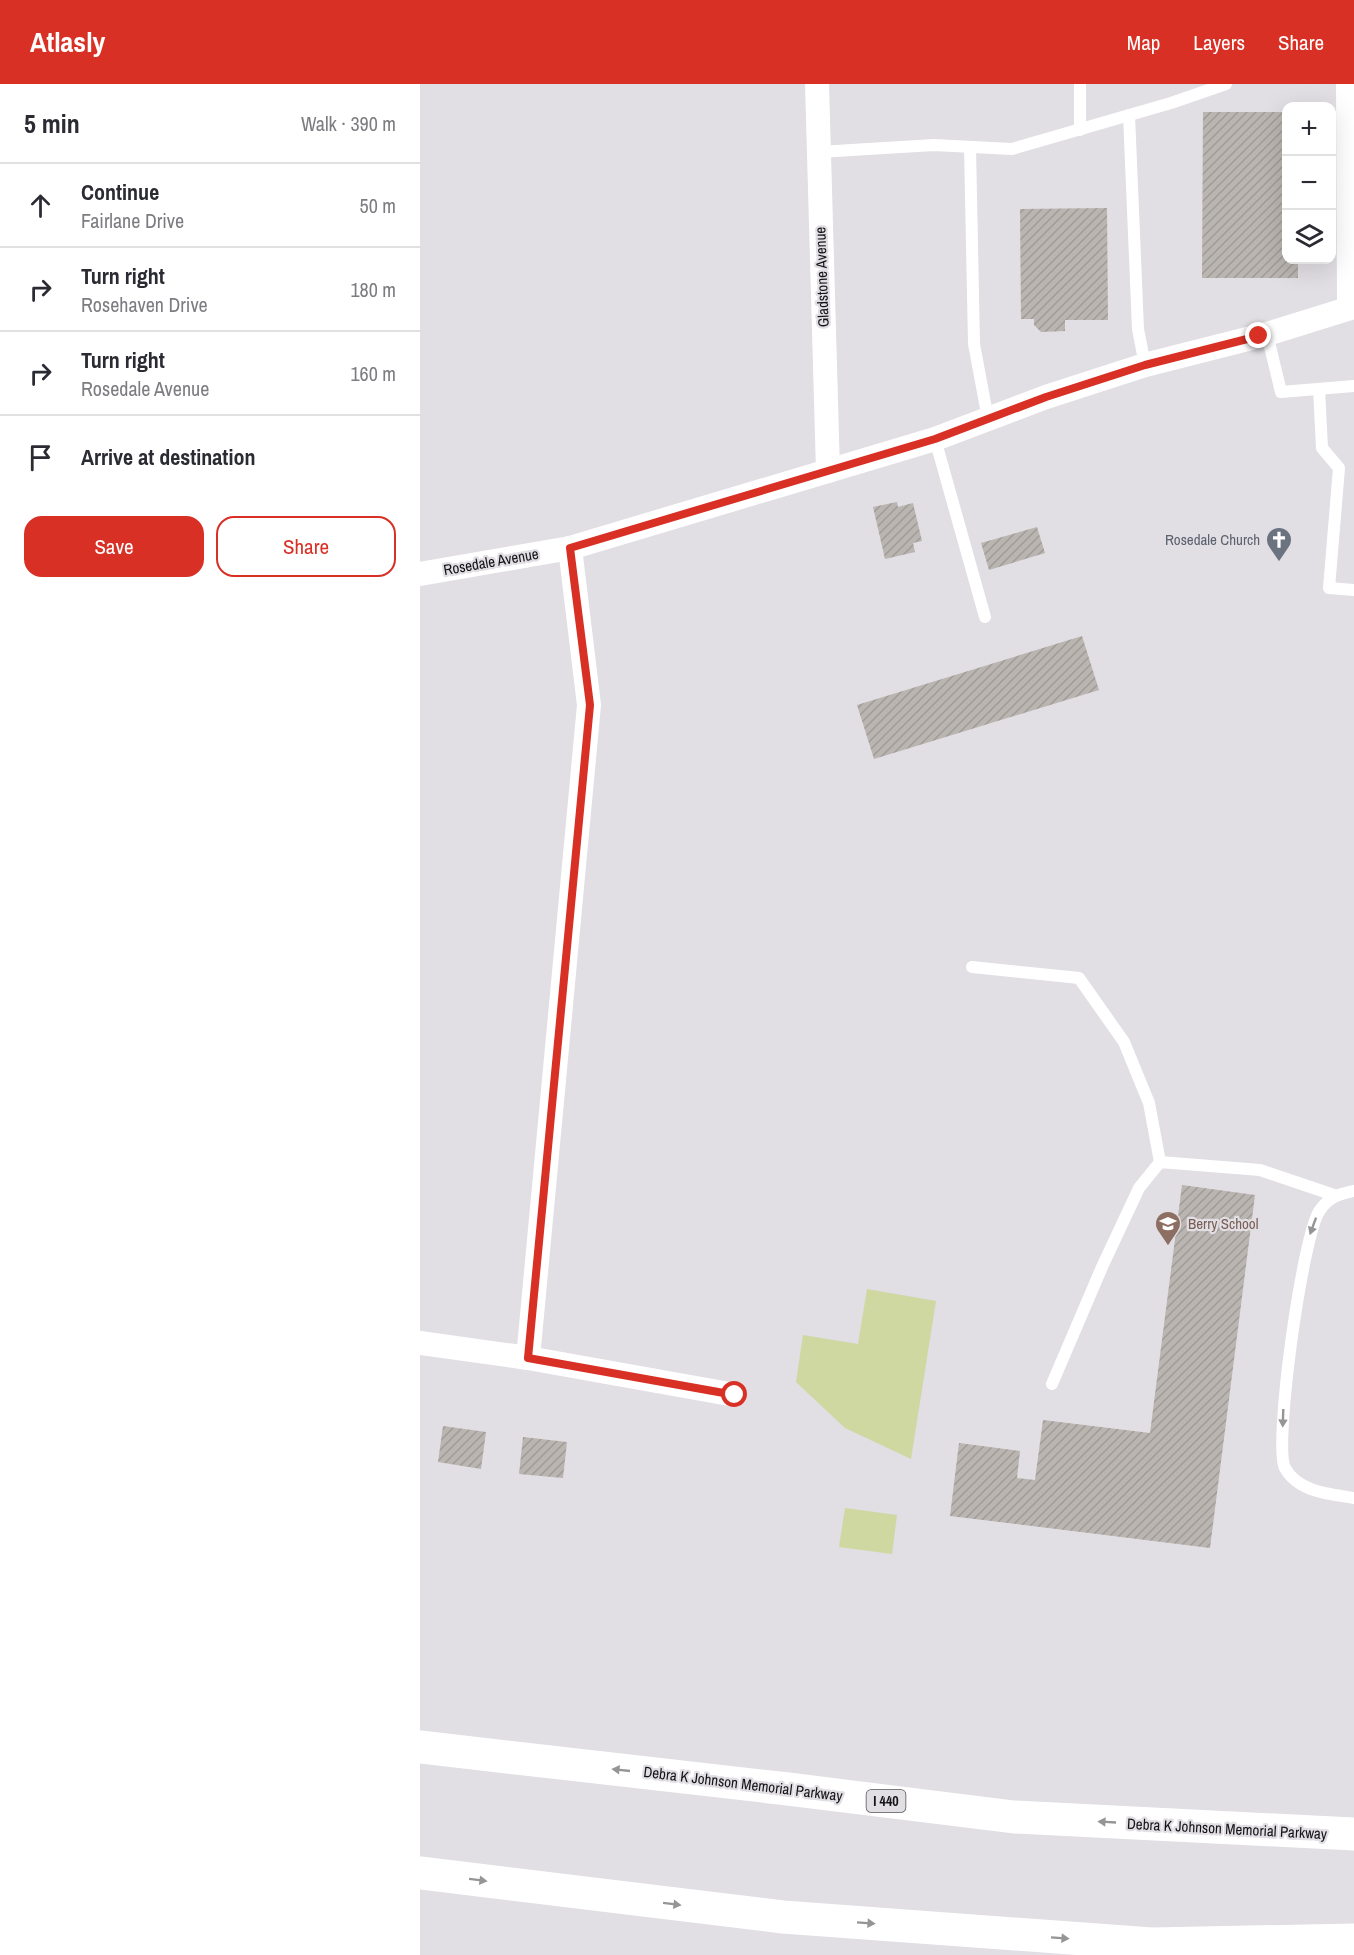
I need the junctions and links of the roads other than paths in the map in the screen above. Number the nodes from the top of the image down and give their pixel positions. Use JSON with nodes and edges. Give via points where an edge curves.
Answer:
{"nodes":[{"id":1,"x":817,"y":84,"type":"edge"},
{"id":2,"x":1080,"y":84,"type":"edge"},
{"id":3,"x":1226,"y":84,"type":"edge"},
{"id":4,"x":1348,"y":84,"type":"edge"},
{"id":5,"x":1129,"y":115,"type":"junction"},
{"id":6,"x":1080,"y":130,"type":"junction"},
{"id":7,"x":970,"y":147,"type":"junction"},
{"id":8,"x":819,"y":152,"type":"junction"},
{"id":9,"x":1352,"y":307,"type":"edge"},
{"id":10,"x":1267,"y":334,"type":"junction"},
{"id":11,"x":1145,"y":365,"type":"junction"},
{"id":12,"x":1354,"y":386,"type":"edge"},
{"id":13,"x":1319,"y":389,"type":"junction"},
{"id":14,"x":988,"y":418,"type":"junction"},
{"id":15,"x":935,"y":439,"type":"junction"},
{"id":16,"x":828,"y":471,"type":"junction"},
{"id":17,"x":570,"y":548,"type":"junction"},
{"id":18,"x":420,"y":574,"type":"edge"},
{"id":19,"x":1354,"y":591,"type":"edge"},
{"id":20,"x":985,"y":617,"type":"dead end"},
{"id":21,"x":972,"y":967,"type":"dead end"},
{"id":22,"x":1160,"y":1162,"type":"junction"},
{"id":23,"x":1354,"y":1191,"type":"edge"},
{"id":24,"x":1334,"y":1195,"type":"junction"},
{"id":25,"x":420,"y":1343,"type":"edge"},
{"id":26,"x":528,"y":1358,"type":"junction"},
{"id":27,"x":1052,"y":1384,"type":"dead end"},
{"id":28,"x":735,"y":1395,"type":"dead end"},
{"id":29,"x":1354,"y":1498,"type":"edge"},
{"id":30,"x":420,"y":1748,"type":"edge"},
{"id":31,"x":1354,"y":1834,"type":"edge"},
{"id":32,"x":420,"y":1873,"type":"edge"},
{"id":33,"x":1354,"y":1940,"type":"edge"}],
"edges":[{"from":1,"to":8,"type":"street","name":"Gladstone Avenue"},
{"from":2,"to":6,"type":"lane"},
{"from":3,"to":5,"type":"lane"},
{"from":4,"to":9,"type":"street"},
{"from":5,"to":6,"type":"lane"},
{"from":5,"to":11,"type":"lane","via":[[1138,329]]},
{"from":6,"to":7,"type":"lane","via":[[1012,149]]},
{"from":7,"to":8,"type":"lane","via":[[934,145]]},
{"from":7,"to":14,"type":"lane","via":[[974,344]]},
{"from":8,"to":16,"type":"street","name":"Gladstone Avenue"},
{"from":9,"to":10,"type":"street","name":"Rosedale Avenue"},
{"from":10,"to":11,"type":"street","name":"Rosedale Avenue"},
{"from":10,"to":13,"type":"lane","via":[[1281,392]]},
{"from":11,"to":14,"type":"street","name":"Rosedale Avenue"},
{"from":12,"to":13,"type":"lane"},
{"from":13,"to":19,"type":"lane","via":[[1322,448],[1339,468],[1329,588]]},
{"from":14,"to":15,"type":"street","name":"Rosedale Avenue"},
{"from":15,"to":16,"type":"street","name":"Rosedale Avenue"},
{"from":15,"to":20,"type":"lane"},
{"from":16,"to":17,"type":"street","name":"Rosedale Avenue"},
{"from":17,"to":18,"type":"street","name":"Rosedale Avenue"},
{"from":17,"to":26,"type":"street","via":[[590,705]]},
{"from":21,"to":22,"type":"lane","via":[[1079,978],[1124,1042],[1149,1103]]},
{"from":22,"to":24,"type":"lane","via":[[1260,1170]]},
{"from":22,"to":27,"type":"lane","via":[[1138,1188]]},
{"from":23,"to":24,"type":"lane"},
{"from":24,"to":29,"type":"lane","one_way":true,"via":[[1318,1212],[1307,1243],[1284,1400],[1283,1457],[1293,1478],[1310,1489]]},
{"from":25,"to":26,"type":"street"},
{"from":26,"to":28,"type":"street"},
{"from":31,"to":30,"type":"highway","name":"Debra K Johnson Memorial Parkway","number":"I 440","one_way":true,"via":[[1014,1817]]},
{"from":32,"to":33,"type":"highway","one_way":true,"via":[[783,1917],[1152,1944]]}]}
